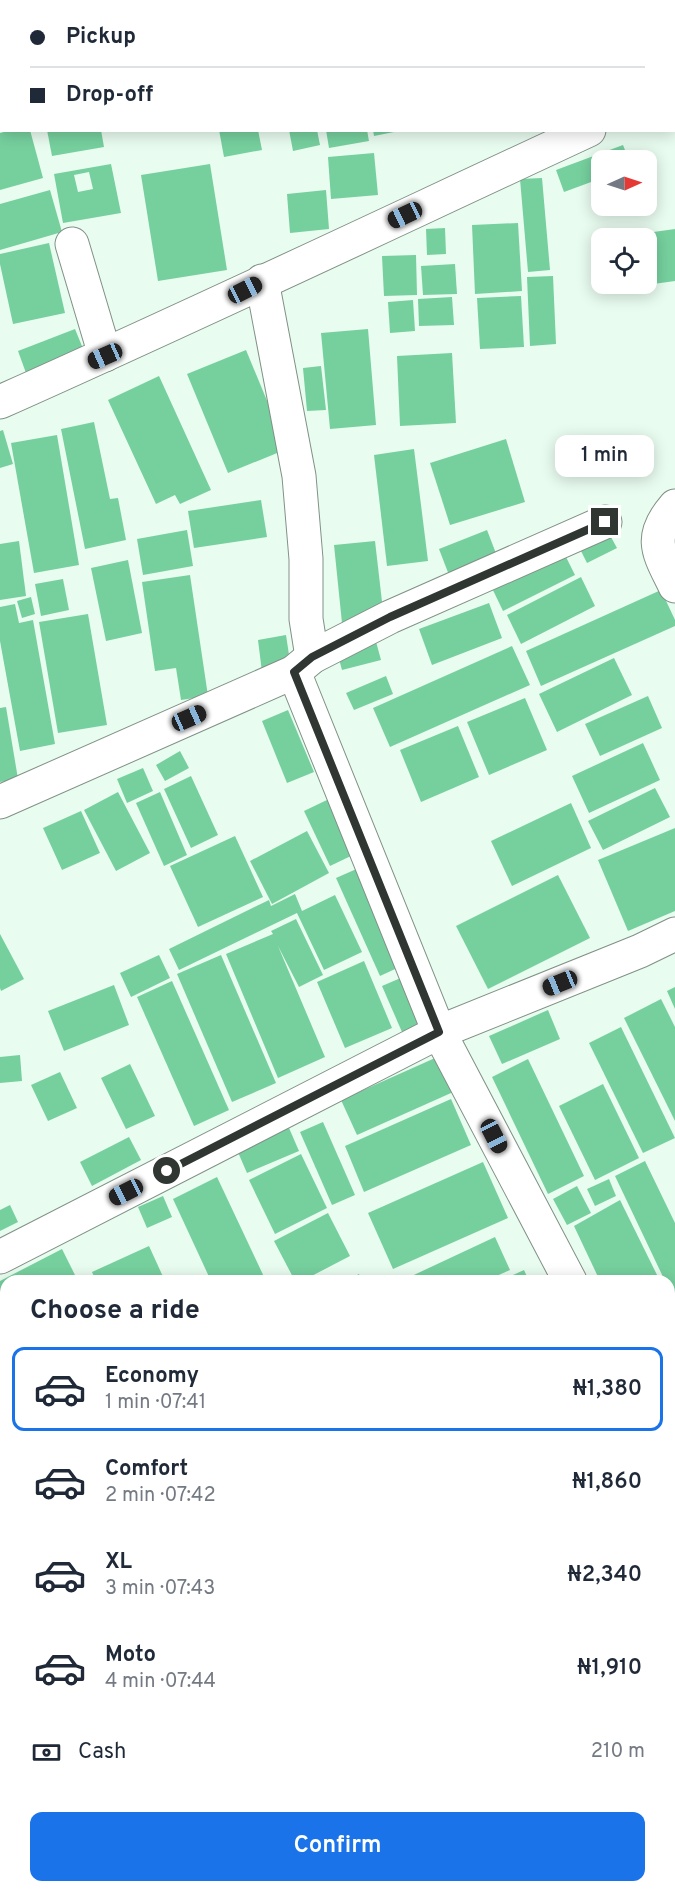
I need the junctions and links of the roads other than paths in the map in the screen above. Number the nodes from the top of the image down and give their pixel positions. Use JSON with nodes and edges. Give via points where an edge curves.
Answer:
{"nodes":[{"id":1,"x":585,"y":132,"type":"edge"},
{"id":2,"x":72,"y":244,"type":"dead end"},
{"id":3,"x":262,"y":281,"type":"junction"},
{"id":4,"x":105,"y":356,"type":"junction"},
{"id":5,"x":0,"y":402,"type":"edge"},
{"id":6,"x":675,"y":507,"type":"edge"},
{"id":7,"x":605,"y":522,"type":"dead end"},
{"id":8,"x":675,"y":586,"type":"edge"},
{"id":9,"x":303,"y":664,"type":"junction"},
{"id":10,"x":0,"y":802,"type":"edge"},
{"id":11,"x":675,"y":934,"type":"edge"},
{"id":12,"x":439,"y":1032,"type":"junction"},
{"id":13,"x":0,"y":1257,"type":"edge"},
{"id":14,"x":567,"y":1275,"type":"edge"}],
"edges":[{"from":1,"to":3,"type":"street"},
{"from":2,"to":4,"type":"street"},
{"from":3,"to":4,"type":"street"},
{"from":3,"to":9,"type":"street","via":[[298,476],[306,559]]},
{"from":4,"to":5,"type":"street"},
{"from":6,"to":8,"type":"street","via":[[663,519],[658,551]]},
{"from":7,"to":9,"type":"street","via":[[390,617]]},
{"from":9,"to":10,"type":"street"},
{"from":9,"to":12,"type":"street"},
{"from":11,"to":12,"type":"street"},
{"from":12,"to":13,"type":"street"},
{"from":12,"to":14,"type":"street"}]}
